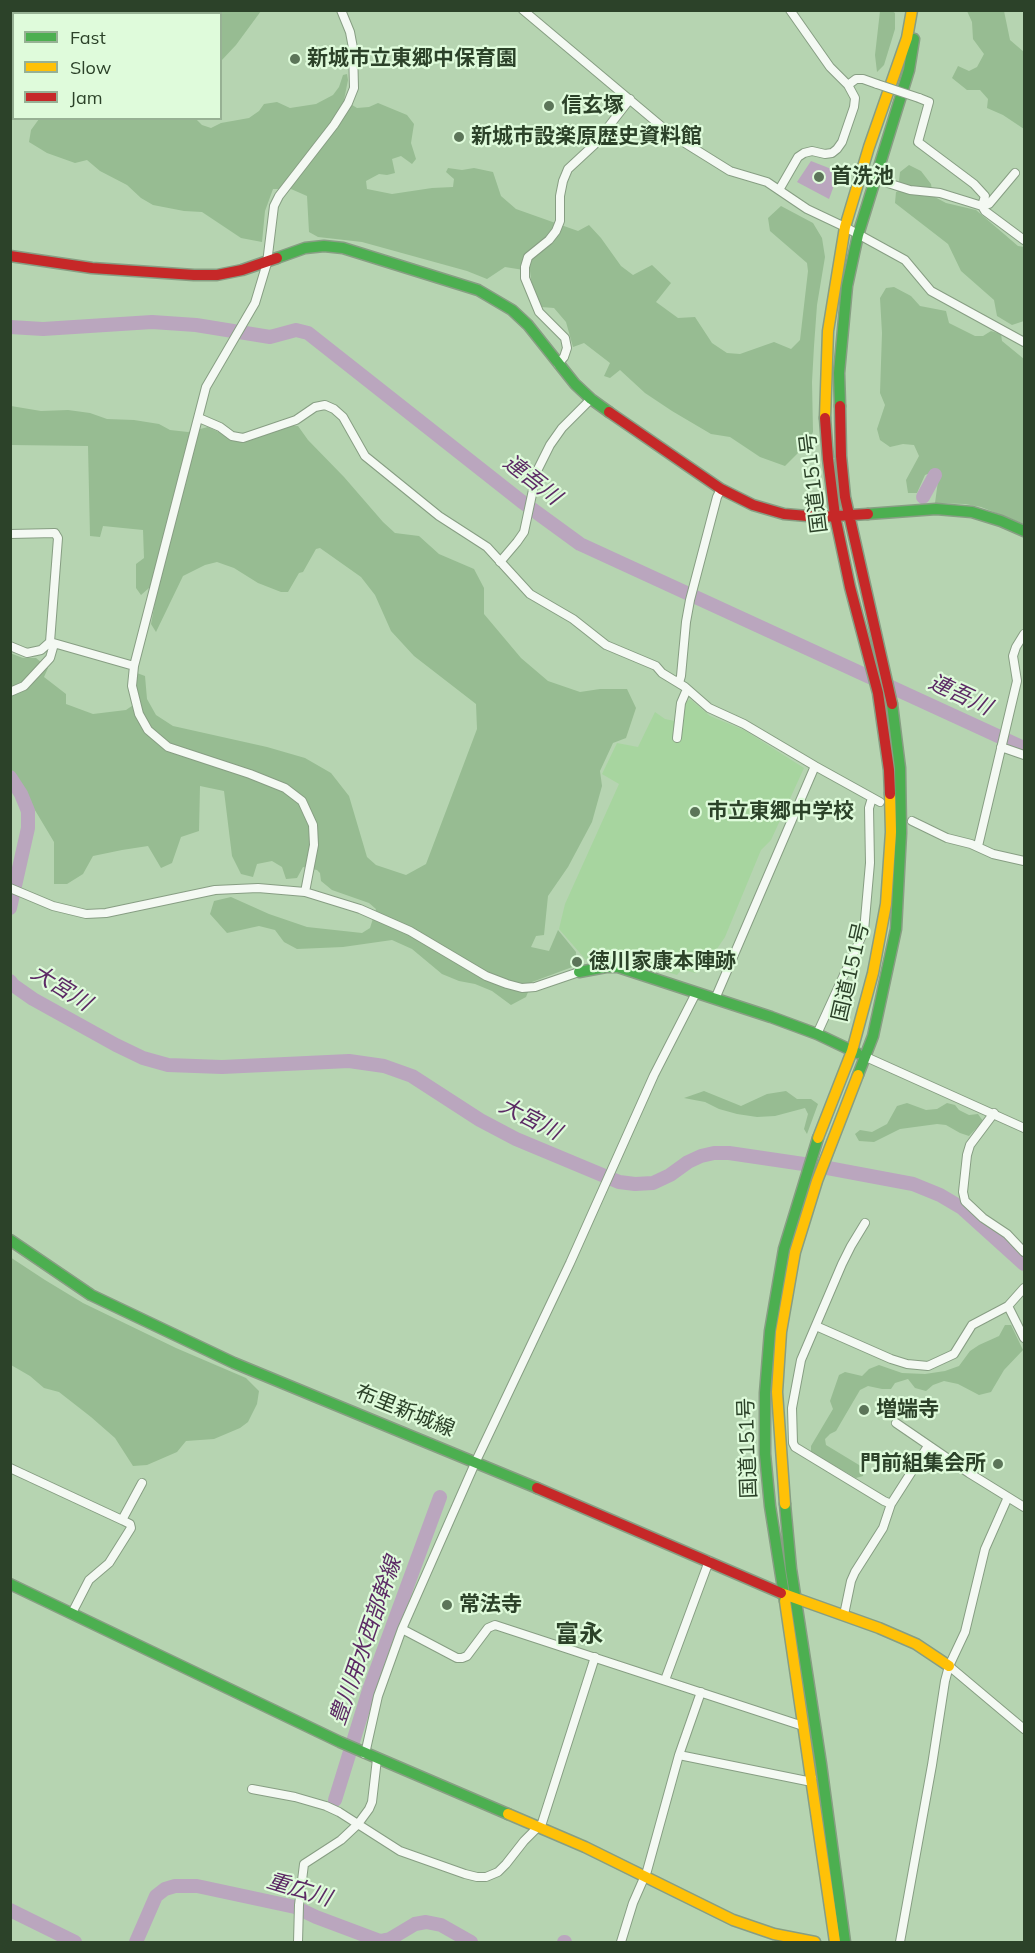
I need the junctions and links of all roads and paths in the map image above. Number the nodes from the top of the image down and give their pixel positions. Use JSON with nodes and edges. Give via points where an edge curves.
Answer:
{"nodes":[{"id":1,"x":341,"y":10,"type":"edge"},
{"id":2,"x":523,"y":10,"type":"edge"},
{"id":3,"x":790,"y":10,"type":"edge"},
{"id":4,"x":912,"y":10,"type":"edge"},
{"id":5,"x":919,"y":10,"type":"edge"},
{"id":6,"x":848,"y":85,"type":"junction"},
{"id":7,"x":630,"y":99,"type":"junction"},
{"id":8,"x":1015,"y":173,"type":"dead end"},
{"id":9,"x":875,"y":179,"type":"junction"},
{"id":10,"x":778,"y":190,"type":"junction"},
{"id":11,"x":982,"y":206,"type":"junction"},
{"id":12,"x":846,"y":227,"type":"junction"},
{"id":13,"x":858,"y":235,"type":"junction"},
{"id":14,"x":1024,"y":240,"type":"edge"},
{"id":15,"x":10,"y":256,"type":"edge"},
{"id":16,"x":267,"y":263,"type":"junction"},
{"id":17,"x":1024,"y":342,"type":"edge"},
{"id":18,"x":558,"y":364,"type":"junction"},
{"id":19,"x":591,"y":399,"type":"junction"},
{"id":20,"x":199,"y":418,"type":"junction"},
{"id":21,"x":721,"y":489,"type":"junction"},
{"id":22,"x":849,"y":515,"type":"junction"},
{"id":23,"x":835,"y":516,"type":"junction"},
{"id":24,"x":1024,"y":531,"type":"edge"},
{"id":25,"x":10,"y":534,"type":"edge"},
{"id":26,"x":500,"y":562,"type":"junction"},
{"id":27,"x":1024,"y":634,"type":"edge"},
{"id":28,"x":52,"y":643,"type":"junction"},
{"id":29,"x":10,"y":646,"type":"edge"},
{"id":30,"x":134,"y":666,"type":"junction"},
{"id":31,"x":679,"y":683,"type":"junction"},
{"id":32,"x":687,"y":689,"type":"junction"},
{"id":33,"x":10,"y":692,"type":"edge"},
{"id":34,"x":677,"y":738,"type":"dead end"},
{"id":35,"x":1001,"y":746,"type":"junction"},
{"id":36,"x":1024,"y":755,"type":"edge"},
{"id":37,"x":815,"y":766,"type":"junction"},
{"id":38,"x":872,"y":798,"type":"junction"},
{"id":39,"x":880,"y":802,"type":"dead end"},
{"id":40,"x":912,"y":821,"type":"dead end"},
{"id":41,"x":978,"y":846,"type":"junction"},
{"id":42,"x":1024,"y":861,"type":"edge"},
{"id":43,"x":10,"y":888,"type":"edge"},
{"id":44,"x":304,"y":892,"type":"junction"},
{"id":45,"x":579,"y":972,"type":"joint"},
{"id":46,"x":696,"y":993,"type":"junction"},
{"id":47,"x":715,"y":999,"type":"junction"},
{"id":48,"x":817,"y":1034,"type":"junction"},
{"id":49,"x":852,"y":1051,"type":"junction"},
{"id":50,"x":866,"y":1057,"type":"junction"},
{"id":51,"x":994,"y":1113,"type":"junction"},
{"id":52,"x":1024,"y":1128,"type":"edge"},
{"id":53,"x":865,"y":1223,"type":"dead end"},
{"id":54,"x":10,"y":1240,"type":"edge"},
{"id":55,"x":1024,"y":1252,"type":"edge"},
{"id":56,"x":1024,"y":1288,"type":"edge"},
{"id":57,"x":1008,"y":1306,"type":"junction"},
{"id":58,"x":816,"y":1326,"type":"junction"},
{"id":59,"x":1024,"y":1338,"type":"edge"},
{"id":60,"x":896,"y":1424,"type":"dead end"},
{"id":61,"x":928,"y":1446,"type":"junction"},
{"id":62,"x":477,"y":1461,"type":"junction"},
{"id":63,"x":10,"y":1468,"type":"edge"},
{"id":64,"x":142,"y":1483,"type":"dead end"},
{"id":65,"x":1008,"y":1497,"type":"junction"},
{"id":66,"x":891,"y":1504,"type":"junction"},
{"id":67,"x":1024,"y":1507,"type":"edge"},
{"id":68,"x":122,"y":1520,"type":"junction"},
{"id":69,"x":709,"y":1561,"type":"junction"},
{"id":70,"x":10,"y":1584,"type":"edge"},
{"id":71,"x":784,"y":1594,"type":"junction"},
{"id":72,"x":796,"y":1599,"type":"junction"},
{"id":73,"x":72,"y":1613,"type":"junction"},
{"id":74,"x":842,"y":1615,"type":"junction"},
{"id":75,"x":402,"y":1629,"type":"junction"},
{"id":76,"x":595,"y":1657,"type":"junction"},
{"id":77,"x":949,"y":1666,"type":"junction"},
{"id":78,"x":665,"y":1680,"type":"junction"},
{"id":79,"x":701,"y":1692,"type":"junction"},
{"id":80,"x":803,"y":1726,"type":"junction"},
{"id":81,"x":1024,"y":1729,"type":"edge"},
{"id":82,"x":361,"y":1751,"type":"junction"},
{"id":83,"x":679,"y":1755,"type":"junction"},
{"id":84,"x":377,"y":1759,"type":"junction"},
{"id":85,"x":812,"y":1778,"type":"junction"},
{"id":86,"x":252,"y":1789,"type":"dead end"},
{"id":87,"x":358,"y":1824,"type":"junction"},
{"id":88,"x":539,"y":1826,"type":"junction"},
{"id":89,"x":645,"y":1876,"type":"junction"},
{"id":90,"x":773,"y":1938,"type":"edge"},
{"id":91,"x":298,"y":1942,"type":"edge"},
{"id":92,"x":621,"y":1942,"type":"edge"},
{"id":93,"x":815,"y":1942,"type":"edge"},
{"id":94,"x":835,"y":1942,"type":"edge"},
{"id":95,"x":845,"y":1942,"type":"edge"},
{"id":96,"x":900,"y":1942,"type":"edge"}],
"edges":[{"from":1,"to":16,"type":"street","via":[[353,48],[354,88],[334,125],[274,206]]},
{"from":2,"to":7,"type":"street"},
{"from":3,"to":6,"type":"street","via":[[830,67]]},
{"from":4,"to":12,"type":"main road","name":"国道151号","via":[[904,48],[865,158]]},
{"from":5,"to":9,"type":"main road","name":"国道151号","via":[[909,70]]},
{"from":6,"to":10,"type":"street","via":[[855,98],[842,142],[832,153],[812,151],[798,157]]},
{"from":6,"to":11,"type":"street","bridge":true,"via":[[863,79],[929,102],[918,142],[974,184],[985,196]]},
{"from":7,"to":10,"type":"street","via":[[718,165],[767,182]]},
{"from":7,"to":18,"type":"street","via":[[595,144],[568,169],[556,231],[534,250],[525,267],[525,278],[539,312],[565,338],[567,348]]},
{"from":8,"to":11,"type":"street","via":[[989,204]]},
{"from":9,"to":11,"type":"street"},
{"from":9,"to":13,"type":"main road","name":"国道151号"},
{"from":10,"to":12,"type":"street"},
{"from":11,"to":14,"type":"street"},
{"from":12,"to":13,"type":"street"},
{"from":12,"to":23,"type":"main road","name":"国道151号","via":[[828,331],[826,371],[828,459]]},
{"from":13,"to":17,"type":"street","via":[[904,260],[931,291]]},
{"from":13,"to":22,"type":"main road","name":"国道151号","via":[[839,372],[841,456]]},
{"from":15,"to":16,"type":"main road","via":[[92,268],[194,275],[217,275]]},
{"from":16,"to":18,"type":"main road","via":[[305,248],[343,248],[478,290],[513,310]]},
{"from":16,"to":20,"type":"street","via":[[255,303],[208,382]]},
{"from":18,"to":19,"type":"main road"},
{"from":19,"to":21,"type":"main road"},
{"from":19,"to":26,"type":"street","via":[[550,445],[537,471],[521,537]]},
{"from":20,"to":26,"type":"street","via":[[243,438],[296,420],[315,408],[325,405],[334,409],[343,417],[365,456],[439,516],[478,539]]},
{"from":20,"to":30,"type":"street"},
{"from":21,"to":23,"type":"main road","via":[[769,510]]},
{"from":21,"to":31,"type":"street","via":[[690,600]]},
{"from":22,"to":23,"type":"main road"},
{"from":22,"to":24,"type":"main road","via":[[936,508],[972,512]]},
{"from":22,"to":50,"type":"main road","name":"国道151号","via":[[891,697],[902,798],[900,881],[892,954]]},
{"from":23,"to":49,"type":"main road","name":"国道151号","via":[[878,693],[889,770],[891,832],[879,944]]},
{"from":25,"to":28,"type":"street","via":[[56,533],[58,538]]},
{"from":26,"to":31,"type":"street","via":[[530,594],[573,619],[606,645],[649,662]]},
{"from":27,"to":35,"type":"street","via":[[1013,656],[1017,681]]},
{"from":28,"to":29,"type":"street","via":[[27,653]]},
{"from":28,"to":30,"type":"street"},
{"from":28,"to":33,"type":"street","via":[[50,658],[24,686]]},
{"from":30,"to":44,"type":"street","via":[[132,687],[139,714],[148,730],[168,747],[285,788],[302,801],[314,825]]},
{"from":31,"to":32,"type":"street"},
{"from":32,"to":34,"type":"street","via":[[681,703]]},
{"from":32,"to":37,"type":"street","via":[[709,708]]},
{"from":35,"to":36,"type":"street"},
{"from":35,"to":41,"type":"street"},
{"from":37,"to":38,"type":"street"},
{"from":37,"to":47,"type":"street"},
{"from":38,"to":39,"type":"street"},
{"from":38,"to":48,"type":"street","via":[[864,931]]},
{"from":40,"to":41,"type":"street","via":[[947,838]]},
{"from":41,"to":42,"type":"street"},
{"from":43,"to":44,"type":"street","via":[[61,909],[86,914],[215,890]]},
{"from":44,"to":45,"type":"street","via":[[390,922],[507,984],[535,987]]},
{"from":45,"to":46,"type":"main road","via":[[618,968]]},
{"from":46,"to":47,"type":"main road"},
{"from":46,"to":62,"type":"street","via":[[654,1075]]},
{"from":47,"to":48,"type":"main road"},
{"from":48,"to":49,"type":"main road"},
{"from":49,"to":50,"type":"main road"},
{"from":49,"to":71,"type":"main road","name":"国道151号","via":[[804,1178],[778,1276],[770,1331],[765,1454]]},
{"from":50,"to":51,"type":"street"},
{"from":50,"to":72,"type":"main road","name":"国道151号","via":[[817,1181],[795,1252],[778,1359],[780,1454]]},
{"from":51,"to":52,"type":"street"},
{"from":51,"to":55,"type":"street","via":[[970,1145],[963,1192],[966,1201],[983,1218],[1007,1234]]},
{"from":53,"to":58,"type":"street","via":[[842,1263]]},
{"from":54,"to":62,"type":"main road","name":"布里新城線","via":[[91,1295],[234,1363]]},
{"from":56,"to":57,"type":"street"},
{"from":57,"to":58,"type":"street","via":[[972,1325],[954,1354],[928,1366],[891,1359]]},
{"from":57,"to":59,"type":"street"},
{"from":58,"to":66,"type":"street","via":[[798,1372],[792,1408],[793,1443]]},
{"from":60,"to":61,"type":"street"},
{"from":61,"to":65,"type":"street"},
{"from":61,"to":66,"type":"street"},
{"from":62,"to":69,"type":"main road","name":"布里新城線"},
{"from":62,"to":75,"type":"street"},
{"from":63,"to":68,"type":"street"},
{"from":64,"to":68,"type":"street"},
{"from":65,"to":67,"type":"street"},
{"from":65,"to":77,"type":"street","via":[[985,1549],[965,1632]]},
{"from":66,"to":74,"type":"street","via":[[883,1528],[851,1581]]},
{"from":68,"to":73,"type":"street","via":[[131,1528],[109,1563],[88,1580]]},
{"from":69,"to":71,"type":"main road","name":"布里新城線"},
{"from":69,"to":78,"type":"street"},
{"from":70,"to":73,"type":"main road"},
{"from":71,"to":72,"type":"main road","name":"布里新城線"},
{"from":71,"to":80,"type":"main road","name":"国道151号"},
{"from":72,"to":74,"type":"main road","name":"布里新城線"},
{"from":72,"to":95,"type":"main road","name":"国道151号"},
{"from":73,"to":82,"type":"main road"},
{"from":74,"to":77,"type":"main road","name":"布里新城線","via":[[916,1644]]},
{"from":75,"to":76,"type":"street","via":[[457,1658],[467,1656],[488,1628],[495,1625]]},
{"from":75,"to":82,"type":"street"},
{"from":76,"to":78,"type":"street"},
{"from":76,"to":88,"type":"street"},
{"from":77,"to":81,"type":"street"},
{"from":77,"to":96,"type":"street"},
{"from":78,"to":79,"type":"street"},
{"from":79,"to":80,"type":"street"},
{"from":79,"to":83,"type":"street"},
{"from":80,"to":85,"type":"main road","name":"国道151号"},
{"from":82,"to":84,"type":"main road"},
{"from":83,"to":85,"type":"street","via":[[807,1781]]},
{"from":83,"to":89,"type":"street"},
{"from":84,"to":87,"type":"street","via":[[372,1802]]},
{"from":84,"to":88,"type":"main road"},
{"from":85,"to":94,"type":"main road","name":"国道151号"},
{"from":86,"to":87,"type":"street","via":[[326,1806]]},
{"from":87,"to":88,"type":"street","via":[[400,1851],[477,1877],[498,1872]]},
{"from":87,"to":91,"type":"street","via":[[304,1864]]},
{"from":88,"to":89,"type":"main road"},
{"from":89,"to":90,"type":"main road"},
{"from":89,"to":92,"type":"street"},
{"from":90,"to":93,"type":"main road"}]}
